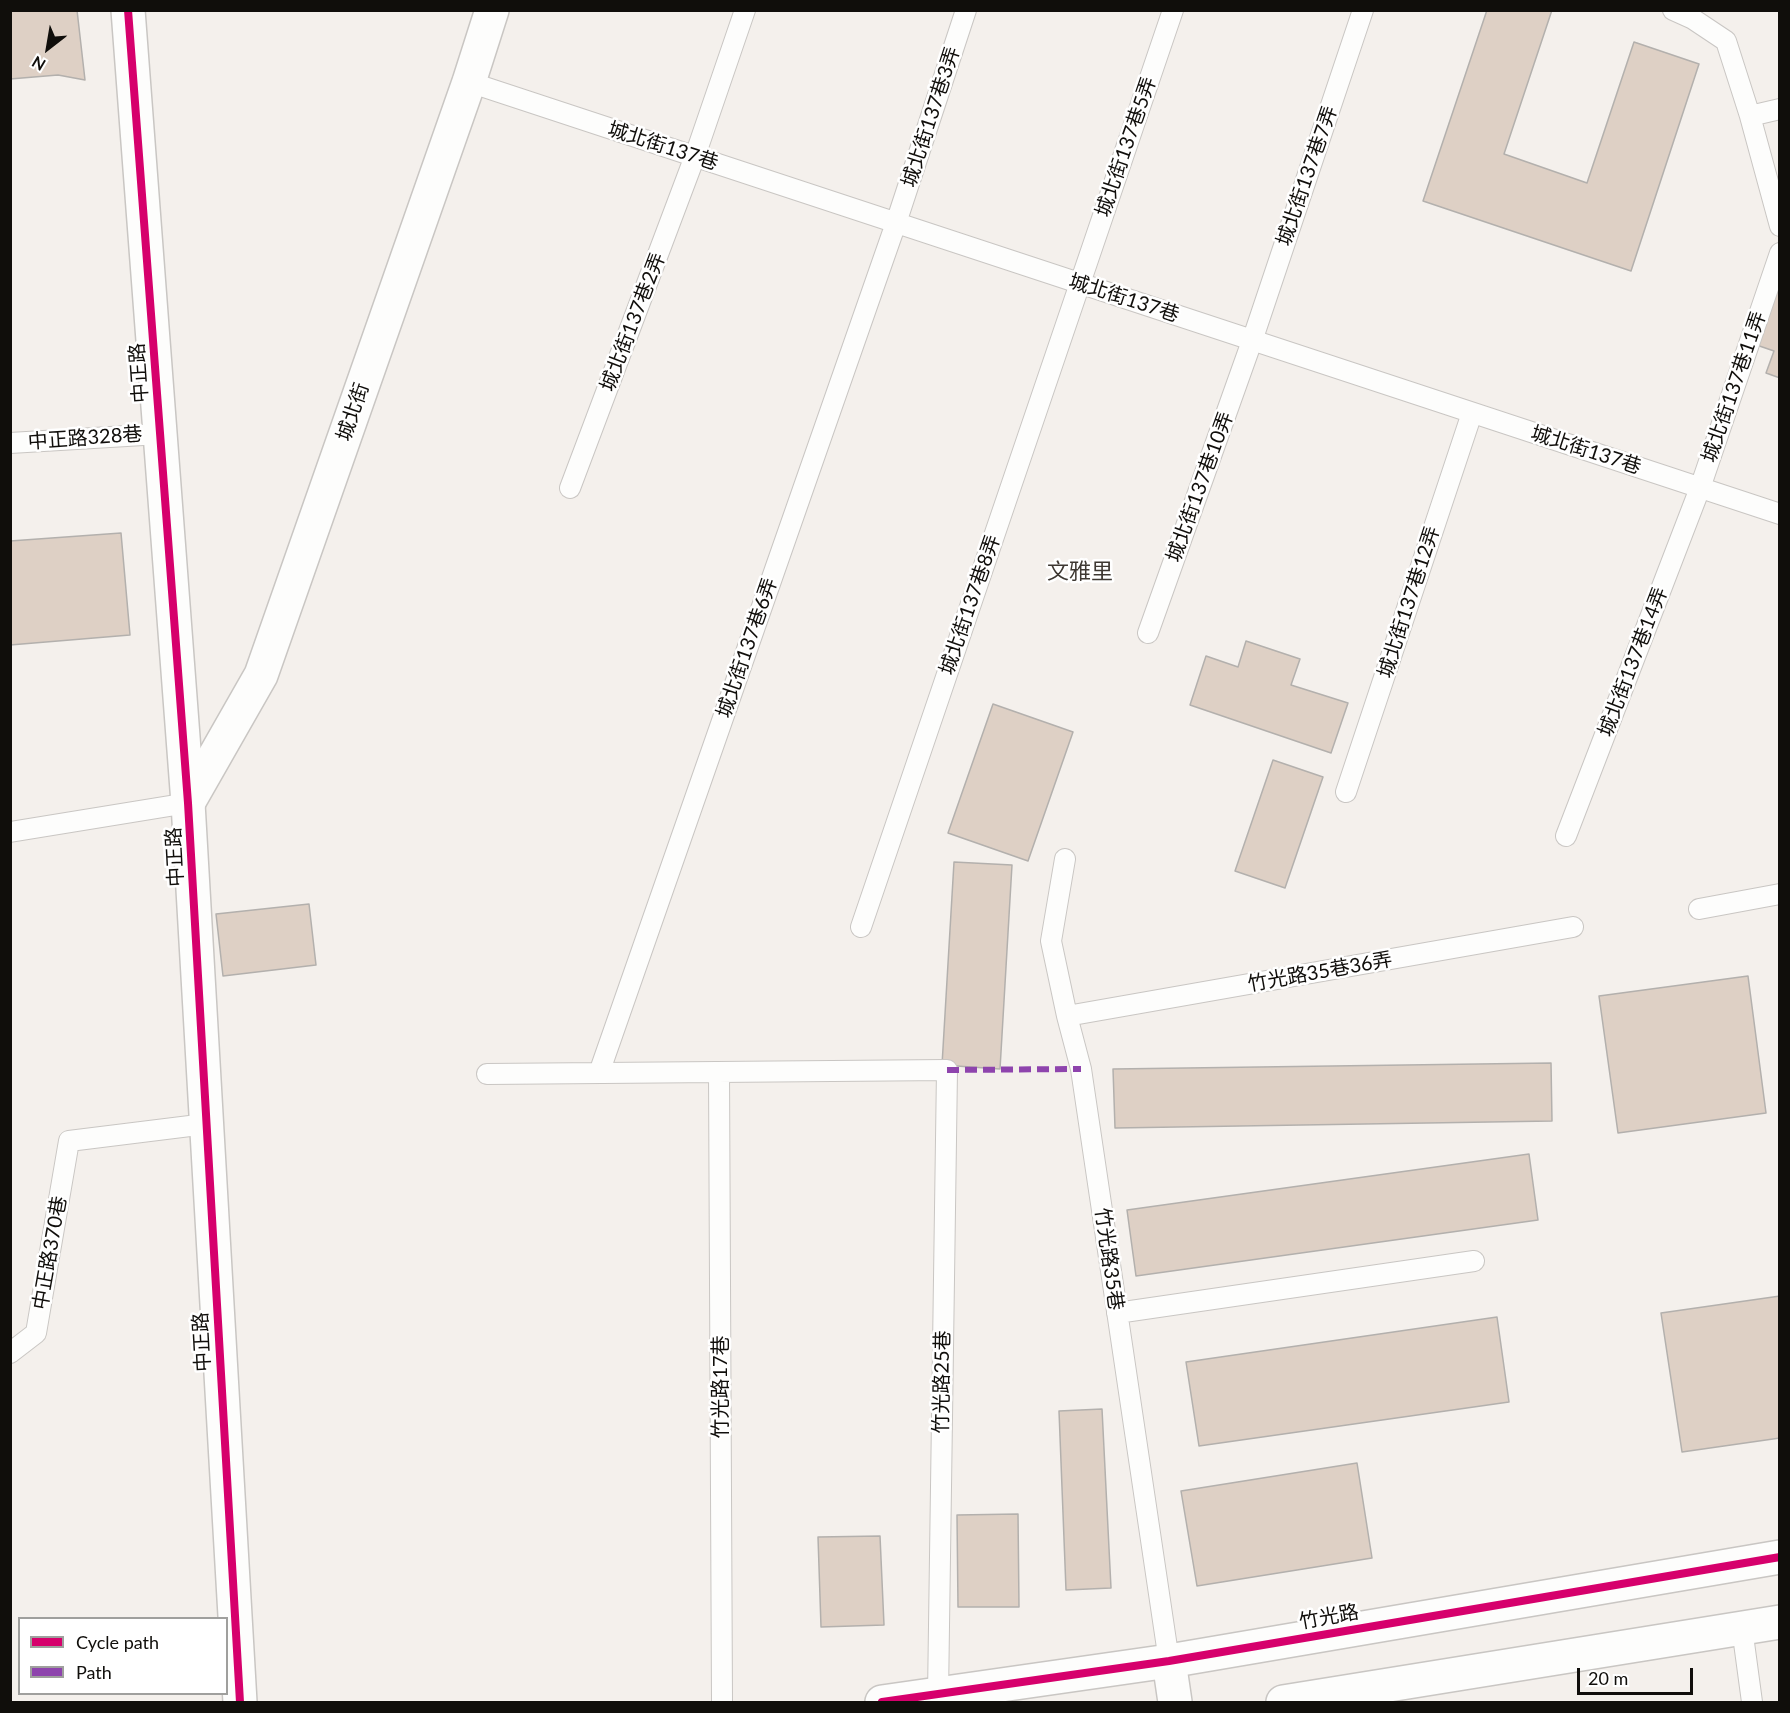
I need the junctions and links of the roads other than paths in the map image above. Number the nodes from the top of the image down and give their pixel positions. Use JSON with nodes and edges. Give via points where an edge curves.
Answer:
{"nodes":[{"id":1,"x":128,"y":10,"type":"edge"},
{"id":2,"x":492,"y":10,"type":"edge"},
{"id":3,"x":745,"y":10,"type":"edge"},
{"id":4,"x":966,"y":10,"type":"edge"},
{"id":5,"x":1173,"y":10,"type":"edge"},
{"id":6,"x":1363,"y":10,"type":"edge"},
{"id":7,"x":1673,"y":10,"type":"edge"},
{"id":8,"x":469,"y":82,"type":"junction"},
{"id":9,"x":1779,"y":109,"type":"edge"},
{"id":10,"x":1750,"y":116,"type":"junction"},
{"id":11,"x":695,"y":156,"type":"junction"},
{"id":12,"x":896,"y":223,"type":"junction"},
{"id":13,"x":1779,"y":226,"type":"edge"},
{"id":14,"x":1779,"y":253,"type":"edge"},
{"id":15,"x":1080,"y":284,"type":"junction"},
{"id":16,"x":1252,"y":340,"type":"junction"},
{"id":17,"x":1472,"y":413,"type":"junction"},
{"id":18,"x":160,"y":434,"type":"junction"},
{"id":19,"x":10,"y":443,"type":"edge"},
{"id":20,"x":570,"y":488,"type":"dead end"},
{"id":21,"x":1701,"y":488,"type":"junction"},
{"id":22,"x":1779,"y":514,"type":"edge"},
{"id":23,"x":1148,"y":633,"type":"dead end"},
{"id":24,"x":1346,"y":792,"type":"dead end"},
{"id":25,"x":188,"y":803,"type":"junction"},
{"id":26,"x":10,"y":832,"type":"edge"},
{"id":27,"x":1566,"y":836,"type":"dead end"},
{"id":28,"x":1065,"y":859,"type":"dead end"},
{"id":29,"x":1779,"y":894,"type":"edge"},
{"id":30,"x":1699,"y":909,"type":"dead end"},
{"id":31,"x":861,"y":927,"type":"dead end"},
{"id":32,"x":1573,"y":927,"type":"dead end"},
{"id":33,"x":1067,"y":1016,"type":"junction"},
{"id":34,"x":719,"y":1072,"type":"junction"},
{"id":35,"x":599,"y":1073,"type":"junction"},
{"id":36,"x":487,"y":1074,"type":"dead end"},
{"id":37,"x":206,"y":1124,"type":"junction"},
{"id":38,"x":1474,"y":1261,"type":"dead end"},
{"id":39,"x":1117,"y":1313,"type":"junction"},
{"id":40,"x":10,"y":1353,"type":"edge"},
{"id":41,"x":1779,"y":1557,"type":"edge"},
{"id":42,"x":1779,"y":1622,"type":"edge"},
{"id":43,"x":1742,"y":1628,"type":"junction"},
{"id":44,"x":1169,"y":1661,"type":"junction"},
{"id":45,"x":1405,"y":1692,"type":"edge"},
{"id":46,"x":938,"y":1695,"type":"junction"},
{"id":47,"x":240,"y":1702,"type":"edge"},
{"id":48,"x":722,"y":1702,"type":"edge"},
{"id":49,"x":882,"y":1702,"type":"edge"},
{"id":50,"x":1175,"y":1702,"type":"edge"},
{"id":51,"x":1283,"y":1702,"type":"edge"},
{"id":52,"x":1752,"y":1702,"type":"edge"}],
"edges":[{"from":1,"to":18,"type":"street","name":"中正路"},
{"from":2,"to":8,"type":"street","name":"城北街"},
{"from":3,"to":11,"type":"lane","name":"城北街137巷2弄"},
{"from":4,"to":12,"type":"lane","name":"城北街137巷3弄"},
{"from":5,"to":15,"type":"lane","name":"城北街137巷5弄"},
{"from":6,"to":16,"type":"lane","name":"城北街137巷7弄"},
{"from":7,"to":10,"type":"lane","via":[[1726,41]]},
{"from":8,"to":11,"type":"lane","name":"城北街137巷"},
{"from":8,"to":25,"type":"street","name":"城北街","via":[[261,675]]},
{"from":9,"to":10,"type":"lane"},
{"from":10,"to":13,"type":"lane"},
{"from":11,"to":12,"type":"lane","name":"城北街137巷"},
{"from":11,"to":20,"type":"lane","name":"城北街137巷2弄"},
{"from":12,"to":15,"type":"lane","name":"城北街137巷"},
{"from":12,"to":35,"type":"lane","name":"城北街137巷6弄"},
{"from":14,"to":21,"type":"lane","name":"城北街137巷11弄"},
{"from":15,"to":16,"type":"lane","name":"城北街137巷"},
{"from":15,"to":31,"type":"lane","name":"城北街137巷8弄"},
{"from":16,"to":17,"type":"lane","name":"城北街137巷"},
{"from":16,"to":23,"type":"lane","name":"城北街137巷10弄"},
{"from":17,"to":21,"type":"lane","name":"城北街137巷"},
{"from":17,"to":24,"type":"lane","name":"城北街137巷12弄"},
{"from":18,"to":19,"type":"lane","name":"中正路328巷"},
{"from":18,"to":25,"type":"street","name":"中正路"},
{"from":21,"to":22,"type":"lane","name":"城北街137巷"},
{"from":21,"to":27,"type":"lane","name":"城北街137巷14弄"},
{"from":25,"to":26,"type":"lane"},
{"from":25,"to":37,"type":"street","name":"中正路"},
{"from":28,"to":33,"type":"lane","name":"竹光路35巷","via":[[1051,941]]},
{"from":29,"to":30,"type":"lane"},
{"from":32,"to":33,"type":"lane","name":"竹光路35巷36弄"},
{"from":33,"to":39,"type":"lane","name":"竹光路35巷","via":[[1081,1069]]},
{"from":34,"to":35,"type":"lane"},
{"from":34,"to":46,"type":"lane","name":"竹光路25巷","via":[[947,1070]]},
{"from":34,"to":48,"type":"lane","name":"竹光路17巷"},
{"from":35,"to":36,"type":"lane"},
{"from":37,"to":40,"type":"lane","name":"中正路370巷","via":[[69,1141],[36,1332]]},
{"from":37,"to":47,"type":"street","name":"中正路"},
{"from":38,"to":39,"type":"lane"},
{"from":39,"to":44,"type":"lane","name":"竹光路35巷"},
{"from":41,"to":44,"type":"street","name":"竹光路"},
{"from":42,"to":43,"type":"street"},
{"from":43,"to":45,"type":"street"},
{"from":43,"to":52,"type":"lane"},
{"from":44,"to":46,"type":"street","name":"竹光路"},
{"from":44,"to":50,"type":"street"},
{"from":45,"to":51,"type":"street"},
{"from":46,"to":49,"type":"street","name":"竹光路"}]}
